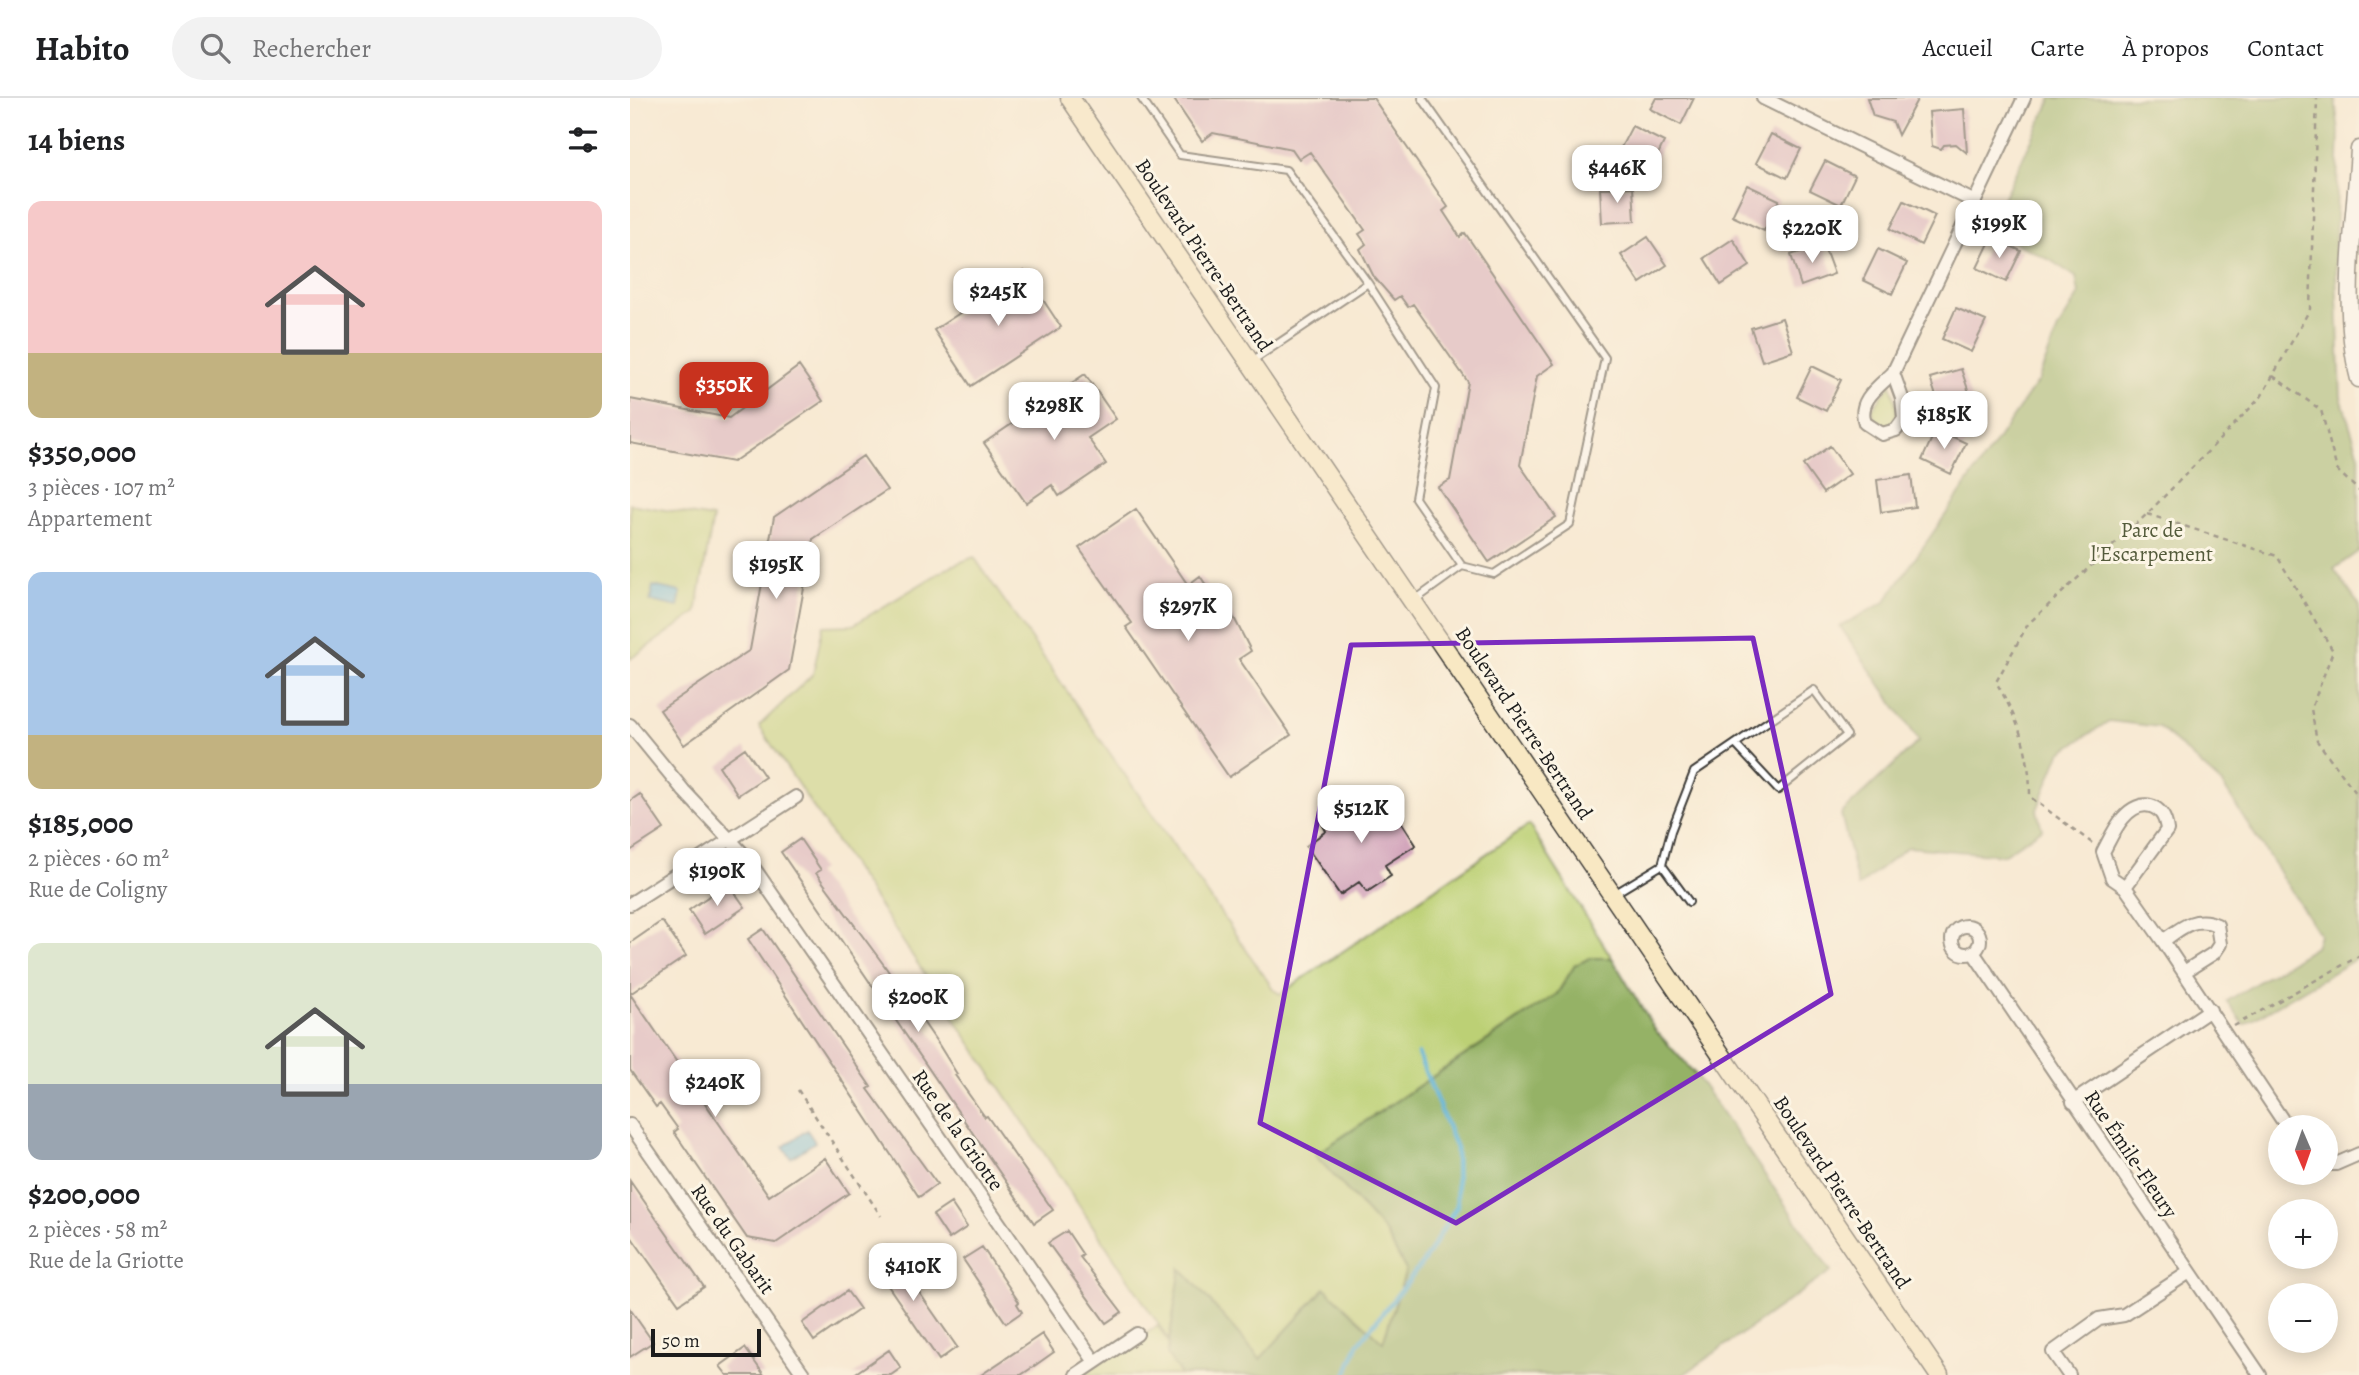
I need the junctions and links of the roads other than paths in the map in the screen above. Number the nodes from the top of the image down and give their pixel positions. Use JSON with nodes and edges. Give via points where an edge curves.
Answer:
{"nodes":[{"id":1,"x":1141,"y":98,"type":"edge"},
{"id":2,"x":1422,"y":98,"type":"edge"},
{"id":3,"x":1763,"y":98,"type":"edge"},
{"id":4,"x":2024,"y":98,"type":"edge"},
{"id":5,"x":1074,"y":99,"type":"edge"},
{"id":6,"x":2359,"y":149,"type":"edge"},
{"id":7,"x":1975,"y":202,"type":"junction"},
{"id":8,"x":1368,"y":283,"type":"junction"},
{"id":9,"x":1250,"y":362,"type":"junction"},
{"id":10,"x":1892,"y":373,"type":"junction"},
{"id":11,"x":2359,"y":379,"type":"edge"},
{"id":12,"x":1462,"y":566,"type":"junction"},
{"id":13,"x":1413,"y":601,"type":"junction"},
{"id":14,"x":630,"y":725,"type":"edge"},
{"id":15,"x":1735,"y":744,"type":"junction"},
{"id":16,"x":796,"y":797,"type":"dead end"},
{"id":17,"x":731,"y":841,"type":"junction"},
{"id":18,"x":1662,"y":865,"type":"junction"},
{"id":19,"x":2125,"y":887,"type":"junction"},
{"id":20,"x":1612,"y":895,"type":"junction"},
{"id":21,"x":1689,"y":902,"type":"dead end"},
{"id":22,"x":630,"y":904,"type":"edge"},
{"id":23,"x":2163,"y":941,"type":"junction"},
{"id":24,"x":1973,"y":953,"type":"dead end"},
{"id":25,"x":2184,"y":972,"type":"junction"},
{"id":26,"x":2210,"y":1010,"type":"junction"},
{"id":27,"x":2073,"y":1102,"type":"junction"},
{"id":28,"x":2279,"y":1115,"type":"edge"},
{"id":29,"x":630,"y":1125,"type":"edge"},
{"id":30,"x":2359,"y":1154,"type":"edge"},
{"id":31,"x":2338,"y":1163,"type":"edge"},
{"id":32,"x":2188,"y":1273,"type":"junction"},
{"id":33,"x":1137,"y":1334,"type":"dead end"},
{"id":34,"x":1094,"y":1362,"type":"junction"},
{"id":35,"x":804,"y":1375,"type":"edge"},
{"id":36,"x":1076,"y":1375,"type":"edge"},
{"id":37,"x":1938,"y":1375,"type":"edge"},
{"id":38,"x":2069,"y":1375,"type":"edge"},
{"id":39,"x":2260,"y":1375,"type":"edge"}],
"edges":[{"from":1,"to":8,"type":"lane","via":[[1180,155],[1286,170]]},
{"from":2,"to":12,"type":"lane","via":[[1605,358],[1570,524],[1494,575]]},
{"from":3,"to":7,"type":"street"},
{"from":4,"to":7,"type":"street"},
{"from":5,"to":9,"type":"main road","name":"Boulevard Pierre-Bertrand"},
{"from":6,"to":11,"type":"street","via":[[2350,299],[2352,352]]},
{"from":7,"to":10,"type":"street"},
{"from":8,"to":9,"type":"lane"},
{"from":8,"to":12,"type":"lane","via":[[1436,388],[1415,498]]},
{"from":9,"to":13,"type":"main road","name":"Boulevard Pierre-Bertrand"},
{"from":10,"to":10,"type":"street","via":[[1863,410],[1865,423],[1882,434],[1896,430],[1904,419]]},
{"from":12,"to":13,"type":"lane"},
{"from":13,"to":20,"type":"main road","name":"Boulevard Pierre-Bertrand"},
{"from":14,"to":17,"type":"street","name":"Rue de la Griotte"},
{"from":15,"to":15,"type":"lane","via":[[1814,690],[1847,735],[1778,790]]},
{"from":15,"to":18,"type":"lane","via":[[1695,772]]},
{"from":16,"to":17,"type":"street"},
{"from":17,"to":22,"type":"street"},
{"from":17,"to":34,"type":"street","name":"Rue de la Griotte"},
{"from":18,"to":20,"type":"lane"},
{"from":18,"to":21,"type":"lane"},
{"from":19,"to":19,"type":"street","via":[[2166,830],[2160,809],[2150,805],[2124,816],[2103,852],[2112,878]]},
{"from":19,"to":23,"type":"street"},
{"from":20,"to":37,"type":"main road","name":"Boulevard Pierre-Bertrand"},
{"from":23,"to":25,"type":"street"},
{"from":23,"to":25,"type":"street","via":[[2194,921],[2217,925],[2220,944],[2214,953]]},
{"from":24,"to":27,"type":"street","name":"Rue Émile-Fleury"},
{"from":25,"to":26,"type":"street"},
{"from":26,"to":27,"type":"street"},
{"from":26,"to":28,"type":"street"},
{"from":27,"to":32,"type":"street","name":"Rue Émile-Fleury"},
{"from":29,"to":35,"type":"street","name":"Rue du Gabarit"},
{"from":30,"to":31,"type":"street"},
{"from":32,"to":38,"type":"street","via":[[2124,1315],[2099,1320],[2053,1352]]},
{"from":32,"to":39,"type":"street","name":"Rue Émile-Fleury"},
{"from":33,"to":34,"type":"street"},
{"from":34,"to":36,"type":"street"}]}
